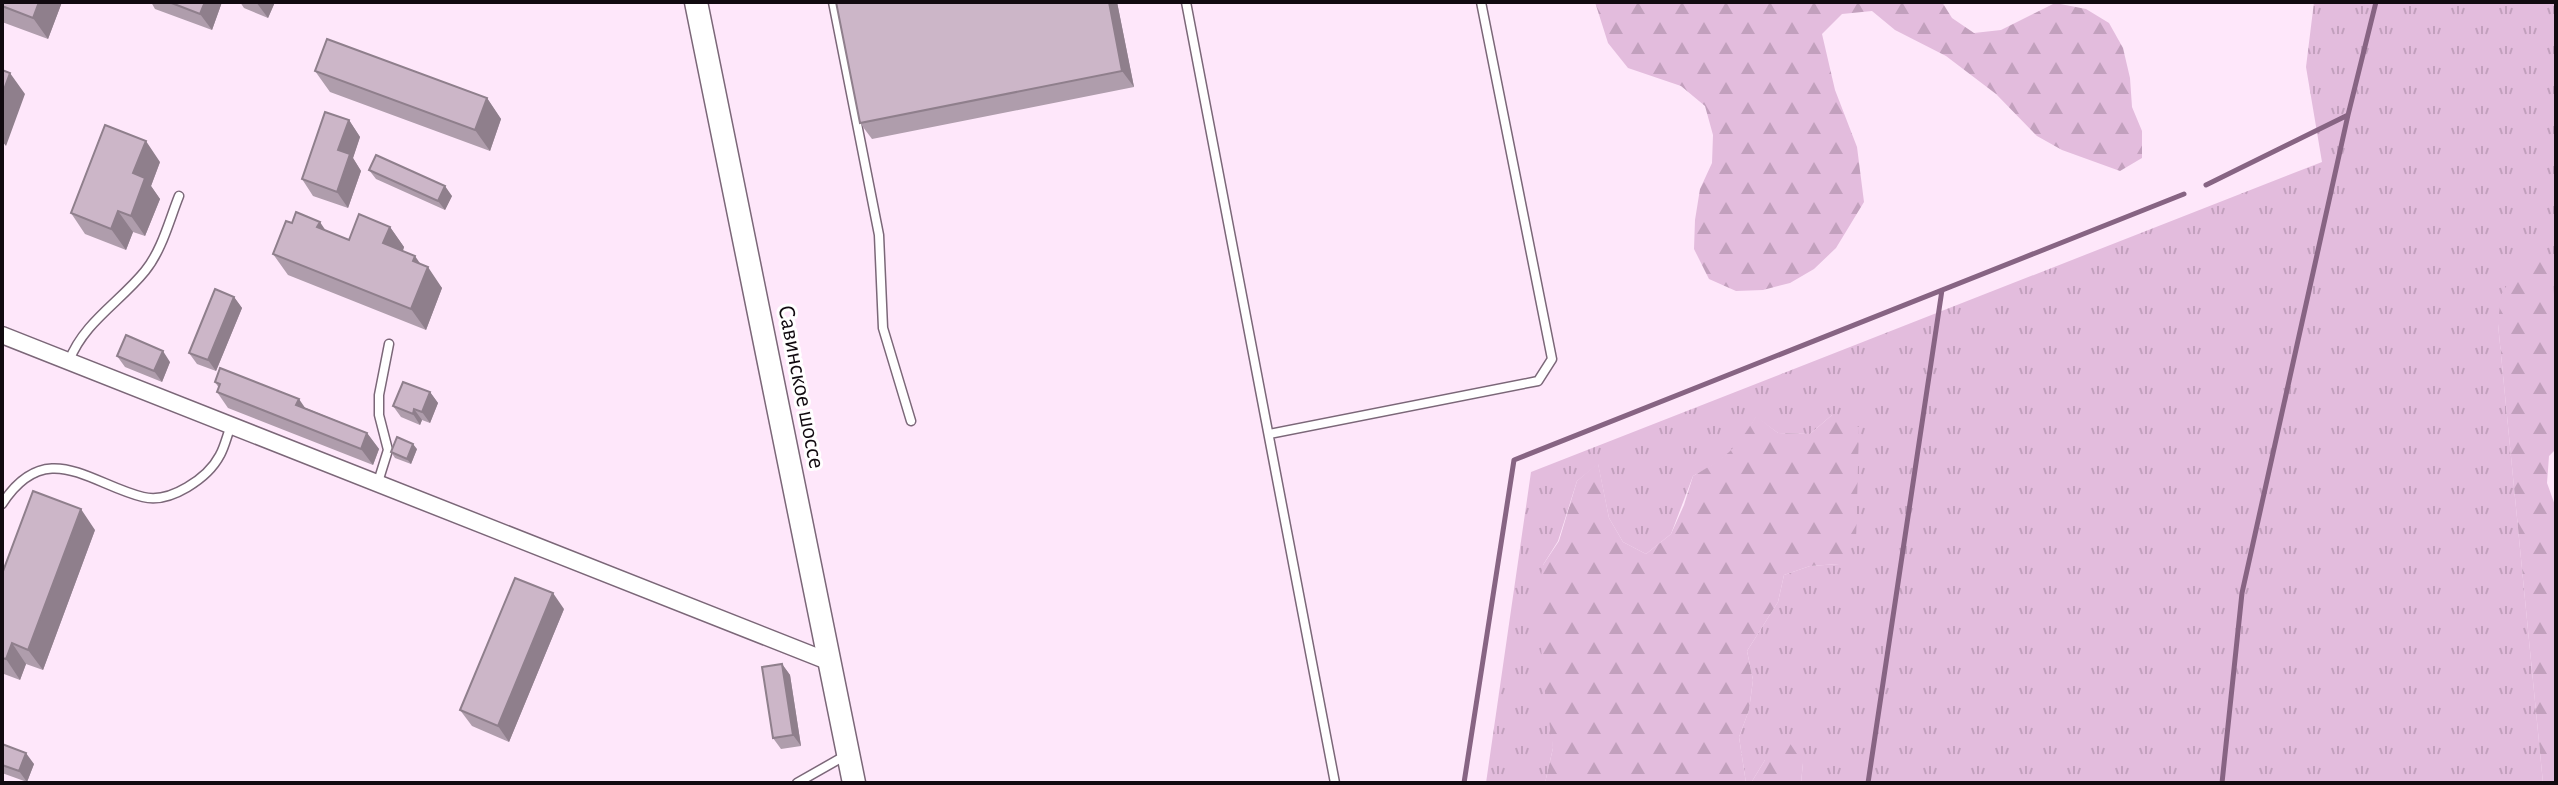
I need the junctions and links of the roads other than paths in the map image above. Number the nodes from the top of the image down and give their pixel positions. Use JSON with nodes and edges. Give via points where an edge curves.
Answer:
{"nodes":[{"id":1,"x":696,"y":2,"type":"edge"},
{"id":2,"x":833,"y":2,"type":"edge"},
{"id":3,"x":1186,"y":2,"type":"edge"},
{"id":4,"x":1481,"y":2,"type":"edge"},
{"id":5,"x":179,"y":196,"type":"dead end"},
{"id":6,"x":2,"y":335,"type":"edge"},
{"id":7,"x":389,"y":344,"type":"dead end"},
{"id":8,"x":69,"y":361,"type":"junction"},
{"id":9,"x":911,"y":421,"type":"dead end"},
{"id":10,"x":231,"y":425,"type":"junction"},
{"id":11,"x":1269,"y":434,"type":"junction"},
{"id":12,"x":378,"y":482,"type":"junction"},
{"id":13,"x":2,"y":504,"type":"edge"},
{"id":14,"x":830,"y":662,"type":"junction"},
{"id":15,"x":848,"y":754,"type":"junction"},
{"id":16,"x":797,"y":783,"type":"edge"},
{"id":17,"x":854,"y":783,"type":"edge"},
{"id":18,"x":1335,"y":783,"type":"edge"}],
"edges":[{"from":1,"to":14,"type":"street","name":"Савинское шоссе"},
{"from":2,"to":9,"type":"lane","via":[[879,235],[883,328]]},
{"from":3,"to":11,"type":"lane"},
{"from":4,"to":11,"type":"lane","via":[[1552,359],[1538,381]]},
{"from":5,"to":8,"type":"lane","via":[[146,270],[83,334]]},
{"from":6,"to":8,"type":"street"},
{"from":7,"to":12,"type":"lane","via":[[379,395],[388,450]]},
{"from":8,"to":10,"type":"street"},
{"from":10,"to":12,"type":"street"},
{"from":10,"to":13,"type":"lane","via":[[211,468],[173,494],[145,498],[61,469],[26,478]]},
{"from":11,"to":18,"type":"lane"},
{"from":12,"to":14,"type":"street"},
{"from":14,"to":15,"type":"street","name":"Савинское шоссе"},
{"from":15,"to":16,"type":"lane"},
{"from":15,"to":17,"type":"street","name":"Савинское шоссе"}]}
